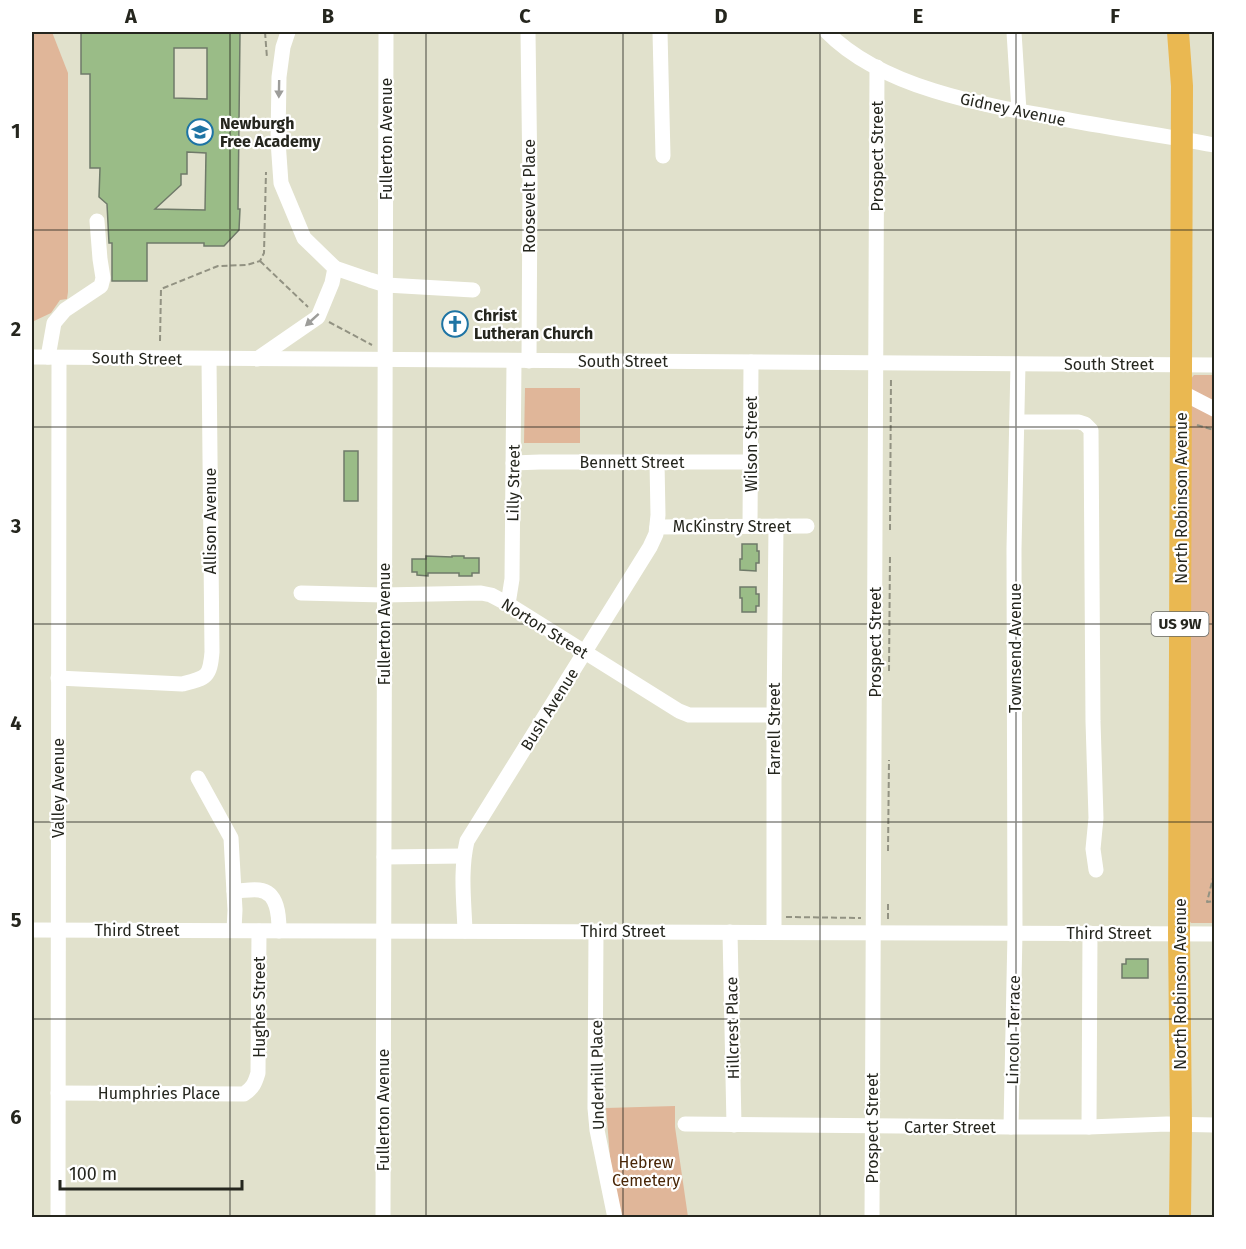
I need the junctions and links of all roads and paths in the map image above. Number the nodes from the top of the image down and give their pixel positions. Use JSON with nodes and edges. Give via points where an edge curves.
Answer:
{"nodes":[{"id":1,"x":265,"y":32,"type":"edge"},
{"id":2,"x":288,"y":32,"type":"edge"},
{"id":3,"x":386,"y":32,"type":"edge"},
{"id":4,"x":528,"y":32,"type":"edge"},
{"id":5,"x":660,"y":32,"type":"edge"},
{"id":6,"x":827,"y":32,"type":"edge"},
{"id":7,"x":1014,"y":32,"type":"edge"},
{"id":8,"x":1178,"y":32,"type":"edge"},
{"id":9,"x":267,"y":65,"type":"dead end"},
{"id":10,"x":877,"y":67,"type":"junction"},
{"id":11,"x":1019,"y":111,"type":"junction"},
{"id":12,"x":1182,"y":139,"type":"junction"},
{"id":13,"x":1215,"y":145,"type":"edge"},
{"id":14,"x":663,"y":156,"type":"dead end"},
{"id":15,"x":266,"y":170,"type":"dead end"},
{"id":16,"x":98,"y":221,"type":"dead end"},
{"id":17,"x":335,"y":268,"type":"junction"},
{"id":18,"x":386,"y":285,"type":"junction"},
{"id":19,"x":473,"y":290,"type":"dead end"},
{"id":20,"x":160,"y":341,"type":"dead end"},
{"id":21,"x":32,"y":357,"type":"edge"},
{"id":22,"x":53,"y":358,"type":"junction"},
{"id":23,"x":209,"y":359,"type":"junction"},
{"id":24,"x":257,"y":359,"type":"junction"},
{"id":25,"x":386,"y":360,"type":"junction"},
{"id":26,"x":521,"y":361,"type":"junction"},
{"id":27,"x":751,"y":362,"type":"junction"},
{"id":28,"x":875,"y":363,"type":"junction"},
{"id":29,"x":1018,"y":364,"type":"junction"},
{"id":30,"x":1181,"y":364,"type":"junction"},
{"id":31,"x":1215,"y":365,"type":"edge"},
{"id":32,"x":891,"y":377,"type":"dead end"},
{"id":33,"x":1181,"y":392,"type":"junction"},
{"id":34,"x":1215,"y":409,"type":"edge"},
{"id":35,"x":1017,"y":422,"type":"junction"},
{"id":36,"x":657,"y":462,"type":"junction"},
{"id":37,"x":751,"y":462,"type":"junction"},
{"id":38,"x":513,"y":463,"type":"junction"},
{"id":39,"x":750,"y":526,"type":"junction"},
{"id":40,"x":776,"y":526,"type":"junction"},
{"id":41,"x":807,"y":526,"type":"dead end"},
{"id":42,"x":657,"y":527,"type":"junction"},
{"id":43,"x":890,"y":530,"type":"dead end"},
{"id":44,"x":890,"y":552,"type":"dead end"},
{"id":45,"x":301,"y":593,"type":"dead end"},
{"id":46,"x":384,"y":595,"type":"junction"},
{"id":47,"x":508,"y":604,"type":"junction"},
{"id":48,"x":584,"y":652,"type":"junction"},
{"id":49,"x":889,"y":670,"type":"dead end"},
{"id":50,"x":58,"y":678,"type":"junction"},
{"id":51,"x":774,"y":716,"type":"junction"},
{"id":52,"x":889,"y":752,"type":"dead end"},
{"id":53,"x":198,"y":778,"type":"dead end"},
{"id":54,"x":463,"y":856,"type":"junction"},
{"id":55,"x":384,"y":857,"type":"junction"},
{"id":56,"x":888,"y":858,"type":"dead end"},
{"id":57,"x":1096,"y":870,"type":"dead end"},
{"id":58,"x":1215,"y":874,"type":"edge"},
{"id":59,"x":234,"y":891,"type":"junction"},
{"id":60,"x":888,"y":899,"type":"dead end"},
{"id":61,"x":1215,"y":902,"type":"edge"},
{"id":62,"x":786,"y":917,"type":"dead end"},
{"id":63,"x":879,"y":923,"type":"junction"},
{"id":64,"x":32,"y":930,"type":"edge"},
{"id":65,"x":58,"y":930,"type":"junction"},
{"id":66,"x":234,"y":930,"type":"junction"},
{"id":67,"x":259,"y":931,"type":"junction"},
{"id":68,"x":279,"y":931,"type":"junction"},
{"id":69,"x":384,"y":931,"type":"junction"},
{"id":70,"x":465,"y":931,"type":"junction"},
{"id":71,"x":596,"y":931,"type":"junction"},
{"id":72,"x":730,"y":932,"type":"junction"},
{"id":73,"x":774,"y":932,"type":"junction"},
{"id":74,"x":1015,"y":933,"type":"junction"},
{"id":75,"x":1090,"y":933,"type":"junction"},
{"id":76,"x":1179,"y":934,"type":"junction"},
{"id":77,"x":1215,"y":934,"type":"edge"},
{"id":78,"x":255,"y":1083,"type":"joint"},
{"id":79,"x":58,"y":1093,"type":"junction"},
{"id":80,"x":685,"y":1124,"type":"dead end"},
{"id":81,"x":735,"y":1125,"type":"junction"},
{"id":82,"x":1181,"y":1125,"type":"junction"},
{"id":83,"x":1215,"y":1125,"type":"edge"},
{"id":84,"x":872,"y":1126,"type":"junction"},
{"id":85,"x":1011,"y":1127,"type":"junction"},
{"id":86,"x":1089,"y":1127,"type":"junction"},
{"id":87,"x":58,"y":1218,"type":"edge"},
{"id":88,"x":383,"y":1218,"type":"edge"},
{"id":89,"x":615,"y":1218,"type":"edge"},
{"id":90,"x":872,"y":1218,"type":"edge"},
{"id":91,"x":1180,"y":1218,"type":"edge"}],
"edges":[{"from":1,"to":9,"type":"path"},
{"from":2,"to":17,"type":"street","one_way":true,"via":[[279,77],[280,183],[304,238]]},
{"from":3,"to":18,"type":"street","name":"Fullerton Avenue"},
{"from":4,"to":26,"type":"street","name":"Roosevelt Place","via":[[530,183]]},
{"from":5,"to":14,"type":"street"},
{"from":6,"to":10,"type":"street","name":"Gidney Avenue"},
{"from":7,"to":11,"type":"street"},
{"from":8,"to":12,"type":"highway","name":"North Robinson Avenue","number":"US 9W"},
{"from":10,"to":11,"type":"street","name":"Gidney Avenue","via":[[932,90]]},
{"from":10,"to":28,"type":"street","name":"Prospect Street"},
{"from":11,"to":12,"type":"street","name":"Gidney Avenue"},
{"from":12,"to":13,"type":"street","name":"Gidney Avenue"},
{"from":12,"to":30,"type":"highway","name":"North Robinson Avenue","number":"US 9W"},
{"from":15,"to":20,"type":"path","via":[[264,253],[260,261],[218,266],[160,289]]},
{"from":16,"to":22,"type":"street","name":"Valley Avenue","via":[[101,286],[64,310],[54,323]]},
{"from":17,"to":18,"type":"street"},
{"from":17,"to":24,"type":"street","one_way":true,"via":[[318,317]]},
{"from":18,"to":19,"type":"street"},
{"from":18,"to":25,"type":"street","name":"Fullerton Avenue"},
{"from":21,"to":22,"type":"street","name":"South Street"},
{"from":22,"to":23,"type":"street","name":"South Street"},
{"from":22,"to":50,"type":"street","name":"Valley Avenue"},
{"from":23,"to":24,"type":"street","name":"South Street"},
{"from":23,"to":50,"type":"street","name":"Allison Avenue","via":[[211,667],[202,679],[182,684]]},
{"from":24,"to":25,"type":"street","name":"South Street"},
{"from":25,"to":26,"type":"street","name":"South Street"},
{"from":25,"to":46,"type":"street","name":"Fullerton Avenue"},
{"from":26,"to":27,"type":"street","name":"South Street"},
{"from":26,"to":38,"type":"street","name":"Lilly Street"},
{"from":27,"to":28,"type":"street","name":"South Street"},
{"from":27,"to":37,"type":"street","name":"Wilson Street"},
{"from":28,"to":29,"type":"street","name":"South Street"},
{"from":28,"to":63,"type":"street","name":"Prospect Street"},
{"from":29,"to":30,"type":"street","name":"South Street"},
{"from":29,"to":35,"type":"street","name":"Townsend Avenue"},
{"from":30,"to":31,"type":"street","name":"South Street"},
{"from":30,"to":33,"type":"highway","name":"North Robinson Avenue","number":"US 9W"},
{"from":32,"to":43,"type":"path"},
{"from":33,"to":34,"type":"street"},
{"from":33,"to":76,"type":"highway","name":"North Robinson Avenue","number":"US 9W"},
{"from":35,"to":57,"type":"street","via":[[1079,422],[1091,430]]},
{"from":35,"to":74,"type":"street","name":"Townsend Avenue"},
{"from":36,"to":37,"type":"street","name":"Bennett Street"},
{"from":36,"to":38,"type":"street","name":"Bennett Street"},
{"from":36,"to":42,"type":"street","name":"Bush Avenue"},
{"from":37,"to":39,"type":"street","name":"Wilson Street"},
{"from":38,"to":47,"type":"street","name":"Lilly Street","via":[[512,579]]},
{"from":39,"to":40,"type":"street","name":"McKinstry Street"},
{"from":39,"to":42,"type":"street","name":"McKinstry Street"},
{"from":40,"to":41,"type":"street","name":"McKinstry Street"},
{"from":40,"to":51,"type":"street","name":"Farrell Street"},
{"from":42,"to":48,"type":"street","name":"Bush Avenue","via":[[650,547]]},
{"from":44,"to":49,"type":"path"},
{"from":45,"to":46,"type":"street","name":"Norton Street"},
{"from":46,"to":47,"type":"street","name":"Norton Street","via":[[481,593]]},
{"from":46,"to":55,"type":"street","name":"Fullerton Avenue"},
{"from":47,"to":48,"type":"street","name":"Norton Street"},
{"from":48,"to":51,"type":"street","name":"Norton Street","via":[[689,715]]},
{"from":48,"to":54,"type":"street","name":"Bush Avenue","via":[[467,841]]},
{"from":50,"to":65,"type":"street","name":"Valley Avenue"},
{"from":51,"to":73,"type":"street","name":"Farrell Street"},
{"from":52,"to":56,"type":"path"},
{"from":53,"to":59,"type":"street","via":[[231,838]]},
{"from":54,"to":55,"type":"street"},
{"from":54,"to":70,"type":"street","name":"Bush Avenue"},
{"from":55,"to":69,"type":"street","name":"Fullerton Avenue"},
{"from":58,"to":61,"type":"path","via":[[1207,902]]},
{"from":59,"to":66,"type":"street"},
{"from":59,"to":68,"type":"street","via":[[258,890],[271,896]]},
{"from":60,"to":63,"type":"path"},
{"from":62,"to":63,"type":"path"},
{"from":63,"to":73,"type":"street","name":"Third Street"},
{"from":63,"to":74,"type":"street","name":"Third Street"},
{"from":63,"to":84,"type":"street","name":"Prospect Street"},
{"from":64,"to":65,"type":"street","name":"Third Street"},
{"from":65,"to":66,"type":"street","name":"Third Street"},
{"from":65,"to":79,"type":"street","name":"Valley Avenue"},
{"from":66,"to":67,"type":"street","name":"Third Street"},
{"from":67,"to":68,"type":"street","name":"Third Street"},
{"from":67,"to":78,"type":"street","name":"Hughes Street"},
{"from":68,"to":69,"type":"street","name":"Third Street"},
{"from":69,"to":70,"type":"street","name":"Third Street"},
{"from":69,"to":88,"type":"street","name":"Fullerton Avenue"},
{"from":70,"to":71,"type":"street","name":"Third Street"},
{"from":71,"to":72,"type":"street","name":"Third Street"},
{"from":71,"to":89,"type":"street","name":"Underhill Place","via":[[595,1108]]},
{"from":72,"to":73,"type":"street","name":"Third Street"},
{"from":72,"to":81,"type":"street","name":"Hillcrest Place"},
{"from":74,"to":75,"type":"street","name":"Third Street"},
{"from":74,"to":85,"type":"street","name":"Lincoln Terrace"},
{"from":75,"to":76,"type":"street","name":"Third Street"},
{"from":75,"to":86,"type":"street"},
{"from":76,"to":77,"type":"street","name":"Third Street"},
{"from":76,"to":82,"type":"highway","name":"North Robinson Avenue","number":"US 9W"},
{"from":78,"to":79,"type":"street","name":"Humphries Place","via":[[244,1094]]},
{"from":79,"to":87,"type":"street","name":"Valley Avenue"},
{"from":80,"to":81,"type":"street","name":"Carter Street"},
{"from":81,"to":84,"type":"street","name":"Carter Street"},
{"from":82,"to":83,"type":"street","name":"Carter Street"},
{"from":82,"to":86,"type":"street","name":"Carter Street"},
{"from":82,"to":91,"type":"highway","name":"North Robinson Avenue","number":"US 9W"},
{"from":84,"to":85,"type":"street","name":"Carter Street"},
{"from":84,"to":90,"type":"street","name":"Prospect Street"},
{"from":85,"to":86,"type":"street","name":"Carter Street"}]}
